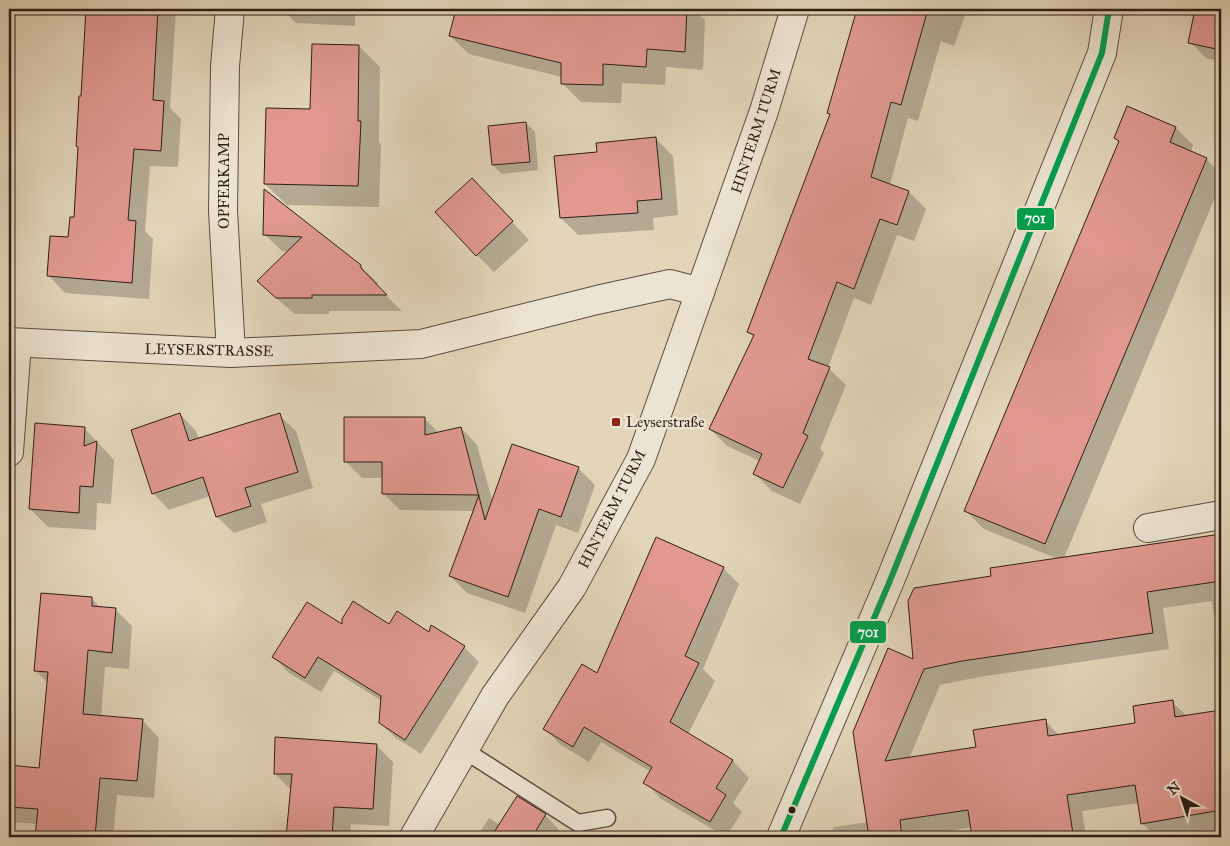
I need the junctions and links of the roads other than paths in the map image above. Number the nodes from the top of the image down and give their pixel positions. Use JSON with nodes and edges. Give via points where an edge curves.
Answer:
{"nodes":[{"id":1,"x":230,"y":9,"type":"edge"},
{"id":2,"x":795,"y":9,"type":"edge"},
{"id":3,"x":1109,"y":9,"type":"edge"},
{"id":4,"x":700,"y":292,"type":"junction"},
{"id":5,"x":13,"y":342,"type":"edge"},
{"id":6,"x":231,"y":353,"type":"junction"},
{"id":7,"x":9,"y":452,"type":"edge"},
{"id":8,"x":1221,"y":515,"type":"edge"},
{"id":9,"x":1148,"y":528,"type":"dead end"},
{"id":10,"x":464,"y":750,"type":"junction"},
{"id":11,"x":606,"y":818,"type":"dead end"},
{"id":12,"x":414,"y":837,"type":"edge"},
{"id":13,"x":781,"y":837,"type":"edge"}],
"edges":[{"from":1,"to":6,"type":"street","name":"OPFERKAMP","via":[[225,66],[223,211]]},
{"from":2,"to":4,"type":"street","name":"HINTERM TURM","via":[[764,111]]},
{"from":3,"to":13,"type":"street","via":[[1102,53],[893,574]]},
{"from":4,"to":6,"type":"street","name":"LEYSERSTRASSE","via":[[670,284],[421,344]]},
{"from":4,"to":10,"type":"street","name":"HINTERM TURM","via":[[641,459],[572,587],[495,696]]},
{"from":5,"to":6,"type":"street","name":"LEYSERSTRASSE"},
{"from":5,"to":7,"type":"street"},
{"from":8,"to":9,"type":"street"},
{"from":10,"to":11,"type":"lane","via":[[578,823]]},
{"from":10,"to":12,"type":"street","name":"HINTERM TURM"}]}
